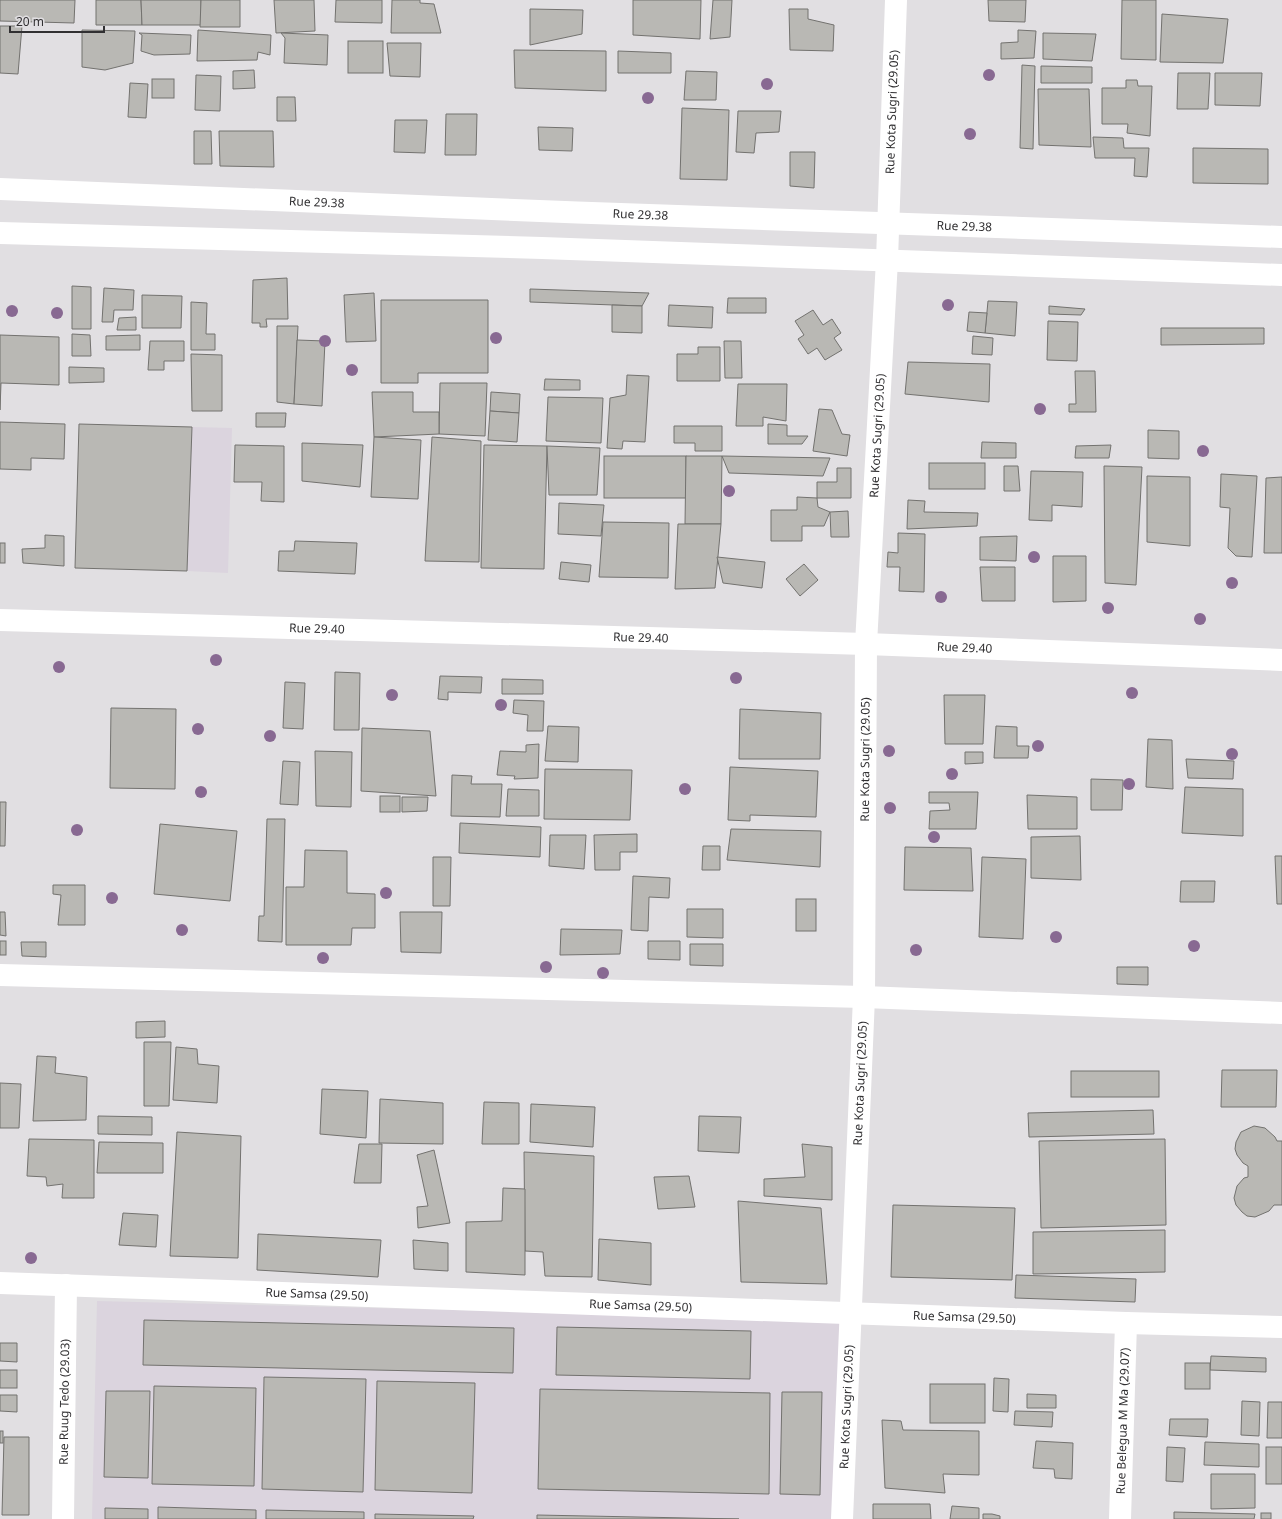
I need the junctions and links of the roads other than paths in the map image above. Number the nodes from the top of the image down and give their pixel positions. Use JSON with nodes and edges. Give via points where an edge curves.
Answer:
{"nodes":[{"id":1,"x":896,"y":0,"type":"edge"},
{"id":2,"x":0,"y":189,"type":"edge"},
{"id":3,"x":888,"y":224,"type":"junction"},
{"id":4,"x":0,"y":233,"type":"edge"},
{"id":5,"x":1282,"y":237,"type":"edge"},
{"id":6,"x":887,"y":260,"type":"junction"},
{"id":7,"x":1282,"y":275,"type":"edge"},
{"id":8,"x":0,"y":620,"type":"edge"},
{"id":9,"x":866,"y":644,"type":"junction"},
{"id":10,"x":1282,"y":660,"type":"edge"},
{"id":11,"x":0,"y":975,"type":"edge"},
{"id":12,"x":864,"y":997,"type":"junction"},
{"id":13,"x":1282,"y":1013,"type":"edge"},
{"id":14,"x":0,"y":1283,"type":"edge"},
{"id":15,"x":66,"y":1285,"type":"junction"},
{"id":16,"x":850,"y":1314,"type":"junction"},
{"id":17,"x":1126,"y":1323,"type":"junction"},
{"id":18,"x":1282,"y":1327,"type":"edge"},
{"id":19,"x":63,"y":1519,"type":"edge"},
{"id":20,"x":842,"y":1519,"type":"edge"},
{"id":21,"x":1120,"y":1519,"type":"edge"}],
"edges":[{"from":1,"to":3,"type":"street","name":"Rue Kota Sugri (29.05)"},
{"from":2,"to":3,"type":"street","name":"Rue 29.38"},
{"from":3,"to":5,"type":"street","name":"Rue 29.38"},
{"from":3,"to":6,"type":"street","name":"Rue Kota Sugri (29.05)"},
{"from":4,"to":6,"type":"street"},
{"from":6,"to":7,"type":"street"},
{"from":6,"to":9,"type":"street","name":"Rue Kota Sugri (29.05)"},
{"from":8,"to":9,"type":"street","name":"Rue 29.40"},
{"from":9,"to":10,"type":"street","name":"Rue 29.40"},
{"from":9,"to":12,"type":"street","name":"Rue Kota Sugri (29.05)"},
{"from":11,"to":12,"type":"street"},
{"from":12,"to":13,"type":"street"},
{"from":12,"to":16,"type":"street","name":"Rue Kota Sugri (29.05)"},
{"from":14,"to":15,"type":"street","name":"Rue Samsa (29.50)"},
{"from":15,"to":16,"type":"street","name":"Rue Samsa (29.50)"},
{"from":15,"to":19,"type":"street","name":"Rue Ruug Tedo (29.03)"},
{"from":16,"to":17,"type":"street","name":"Rue Samsa (29.50)"},
{"from":16,"to":20,"type":"street","name":"Rue Kota Sugri (29.05)"},
{"from":17,"to":18,"type":"street","name":"Rue Samsa (29.50)"},
{"from":17,"to":21,"type":"street","name":"Rue Belegua M Ma (29.07)"}]}
